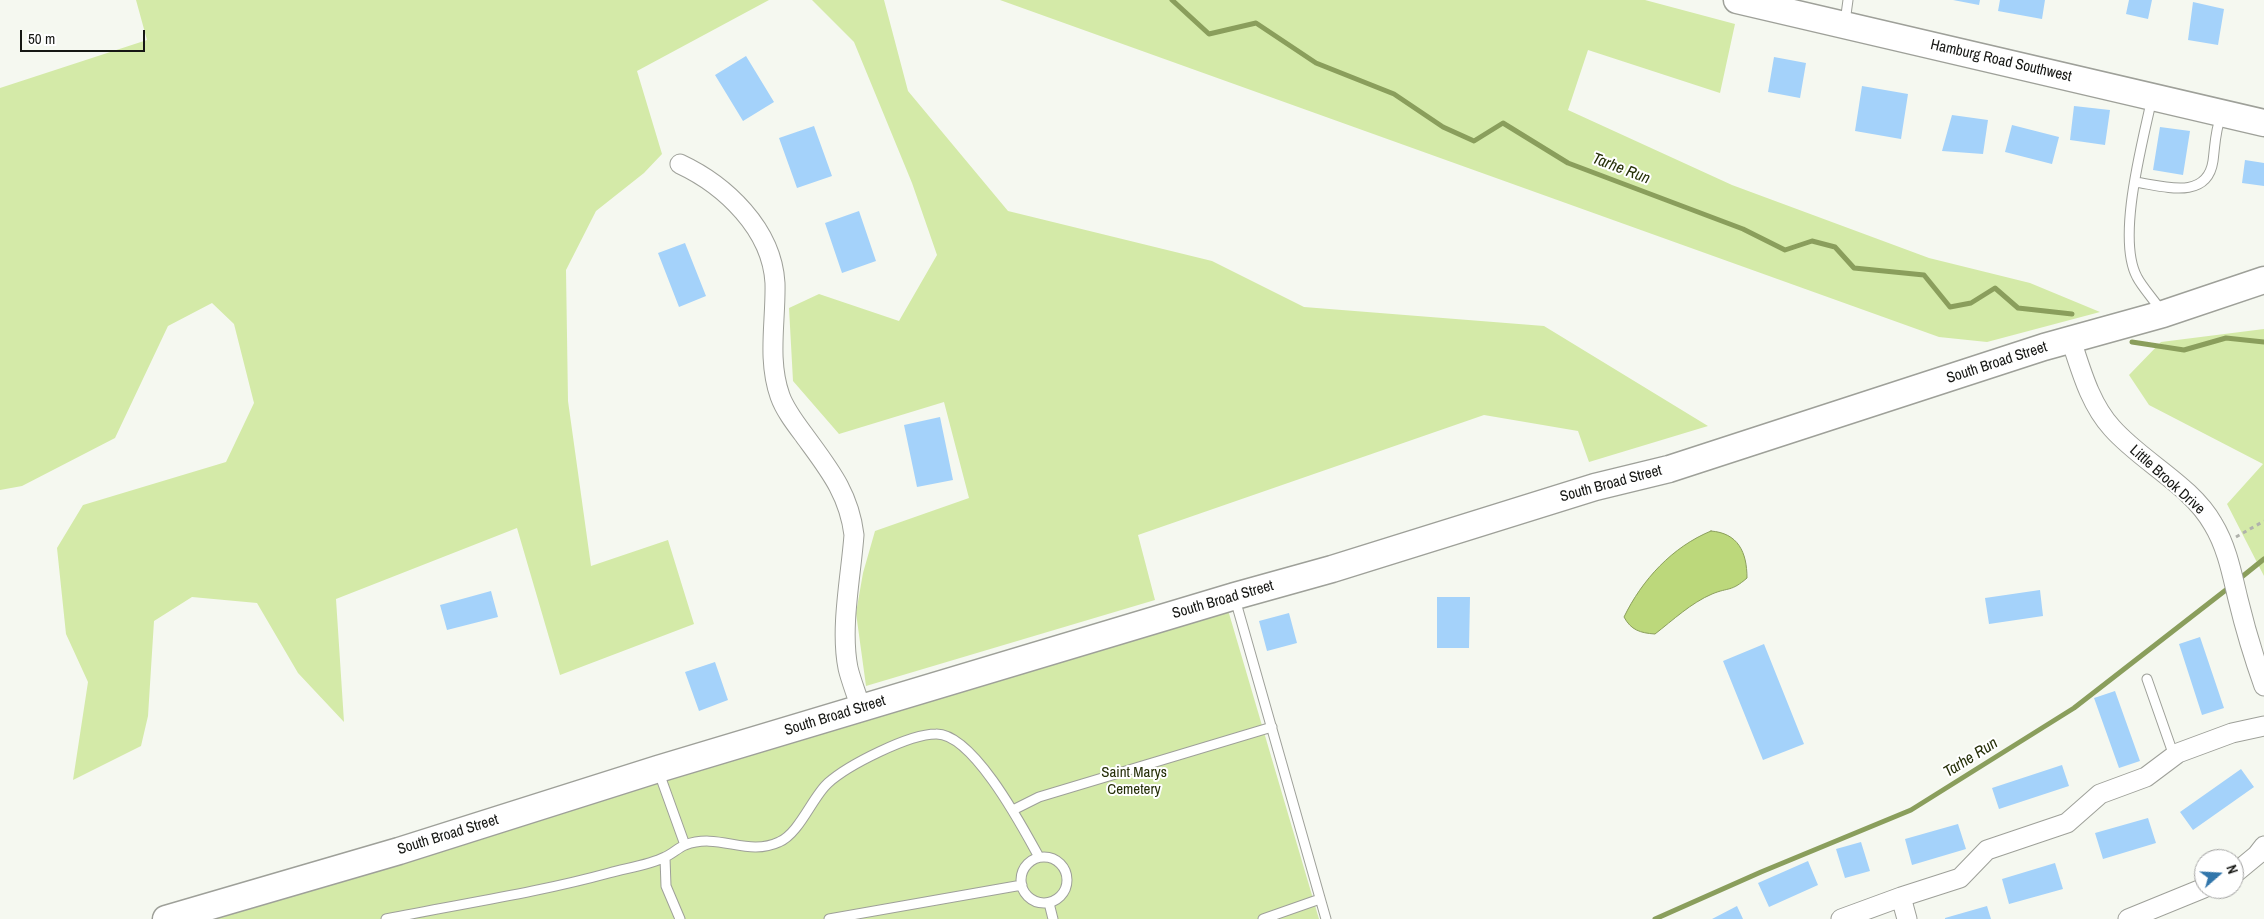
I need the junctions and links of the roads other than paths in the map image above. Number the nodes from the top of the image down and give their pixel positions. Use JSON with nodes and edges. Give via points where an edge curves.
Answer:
{"nodes":[{"id":1,"x":1737,"y":0,"type":"edge"},
{"id":2,"x":1846,"y":12,"type":"edge"},
{"id":3,"x":2153,"y":97,"type":"junction"},
{"id":4,"x":2222,"y":113,"type":"junction"},
{"id":5,"x":2264,"y":123,"type":"edge"},
{"id":6,"x":680,"y":164,"type":"dead end"},
{"id":7,"x":2135,"y":182,"type":"junction"},
{"id":8,"x":2264,"y":280,"type":"edge"},
{"id":9,"x":2163,"y":314,"type":"junction"},
{"id":10,"x":2071,"y":340,"type":"junction"},
{"id":11,"x":1235,"y":596,"type":"junction"},
{"id":12,"x":2148,"y":678,"type":"dead end"},
{"id":13,"x":2264,"y":686,"type":"edge"},
{"id":14,"x":861,"y":709,"type":"junction"},
{"id":15,"x":2264,"y":726,"type":"edge"},
{"id":16,"x":1272,"y":727,"type":"junction"},
{"id":17,"x":2174,"y":757,"type":"junction"},
{"id":18,"x":658,"y":769,"type":"junction"},
{"id":19,"x":1014,"y":810,"type":"junction"},
{"id":20,"x":685,"y":845,"type":"junction"},
{"id":21,"x":2264,"y":846,"type":"edge"},
{"id":22,"x":665,"y":858,"type":"junction"},
{"id":23,"x":1039,"y":858,"type":"junction"},
{"id":24,"x":2244,"y":866,"type":"edge"},
{"id":25,"x":1022,"y":885,"type":"junction"},
{"id":26,"x":2194,"y":892,"type":"edge"},
{"id":27,"x":1901,"y":897,"type":"junction"},
{"id":28,"x":1320,"y":899,"type":"junction"},
{"id":29,"x":1049,"y":903,"type":"junction"},
{"id":30,"x":175,"y":918,"type":"edge"},
{"id":31,"x":386,"y":919,"type":"edge"},
{"id":32,"x":680,"y":919,"type":"edge"},
{"id":33,"x":829,"y":919,"type":"edge"},
{"id":34,"x":1053,"y":919,"type":"edge"},
{"id":35,"x":1262,"y":919,"type":"edge"},
{"id":36,"x":1326,"y":919,"type":"edge"},
{"id":37,"x":1841,"y":919,"type":"edge"},
{"id":38,"x":1907,"y":919,"type":"edge"},
{"id":39,"x":2128,"y":919,"type":"edge"}],
"edges":[{"from":1,"to":2,"type":"street","name":"Hamburg Road Southwest"},
{"from":2,"to":3,"type":"street","name":"Hamburg Road Southwest"},
{"from":3,"to":4,"type":"street","name":"Hamburg Road Southwest"},
{"from":3,"to":7,"type":"lane"},
{"from":4,"to":5,"type":"street","name":"Hamburg Road Southwest"},
{"from":4,"to":7,"type":"lane","via":[[2210,173],[2204,181],[2197,186],[2177,188]]},
{"from":6,"to":14,"type":"street","via":[[720,187],[736,203],[762,240],[770,260],[775,281],[772,352],[780,397],[791,418],[834,476],[846,499],[852,522],[854,535],[846,650]]},
{"from":7,"to":9,"type":"lane","via":[[2130,226],[2131,258],[2137,277]]},
{"from":8,"to":9,"type":"street","name":"South Broad Street"},
{"from":9,"to":10,"type":"street","name":"South Broad Street"},
{"from":10,"to":11,"type":"street","name":"South Broad Street","via":[[1669,469],[1595,487]]},
{"from":10,"to":13,"type":"street","name":"Little Brook Drive","via":[[2097,409],[2132,448],[2202,508],[2213,524],[2223,545]]},
{"from":11,"to":14,"type":"street","name":"South Broad Street"},
{"from":11,"to":16,"type":"lane"},
{"from":12,"to":17,"type":"lane"},
{"from":14,"to":18,"type":"street","name":"South Broad Street"},
{"from":15,"to":17,"type":"street","via":[[2232,733]]},
{"from":16,"to":19,"type":"lane","via":[[1039,797]]},
{"from":16,"to":28,"type":"lane"},
{"from":17,"to":27,"type":"street","via":[[2146,777],[2100,794],[2067,823],[1987,850],[1960,878]]},
{"from":18,"to":20,"type":"lane"},
{"from":18,"to":30,"type":"street","name":"South Broad Street"},
{"from":19,"to":20,"type":"lane","via":[[963,745],[937,733],[913,738],[865,759],[827,783],[806,815],[782,842],[762,849],[712,840]]},
{"from":19,"to":23,"type":"lane"},
{"from":20,"to":22,"type":"lane"},
{"from":21,"to":24,"type":"street"},
{"from":22,"to":31,"type":"lane","via":[[584,880]]},
{"from":22,"to":32,"type":"lane","via":[[666,886]]},
{"from":23,"to":25,"type":"lane","via":[[1025,868]]},
{"from":23,"to":29,"type":"lane","via":[[1048,857],[1056,861],[1066,875],[1063,893]]},
{"from":25,"to":29,"type":"lane","via":[[1032,899]]},
{"from":25,"to":33,"type":"lane"},
{"from":26,"to":39,"type":"street"},
{"from":27,"to":37,"type":"street"},
{"from":27,"to":38,"type":"street"},
{"from":28,"to":35,"type":"lane"},
{"from":28,"to":36,"type":"lane"},
{"from":29,"to":34,"type":"lane"}]}
